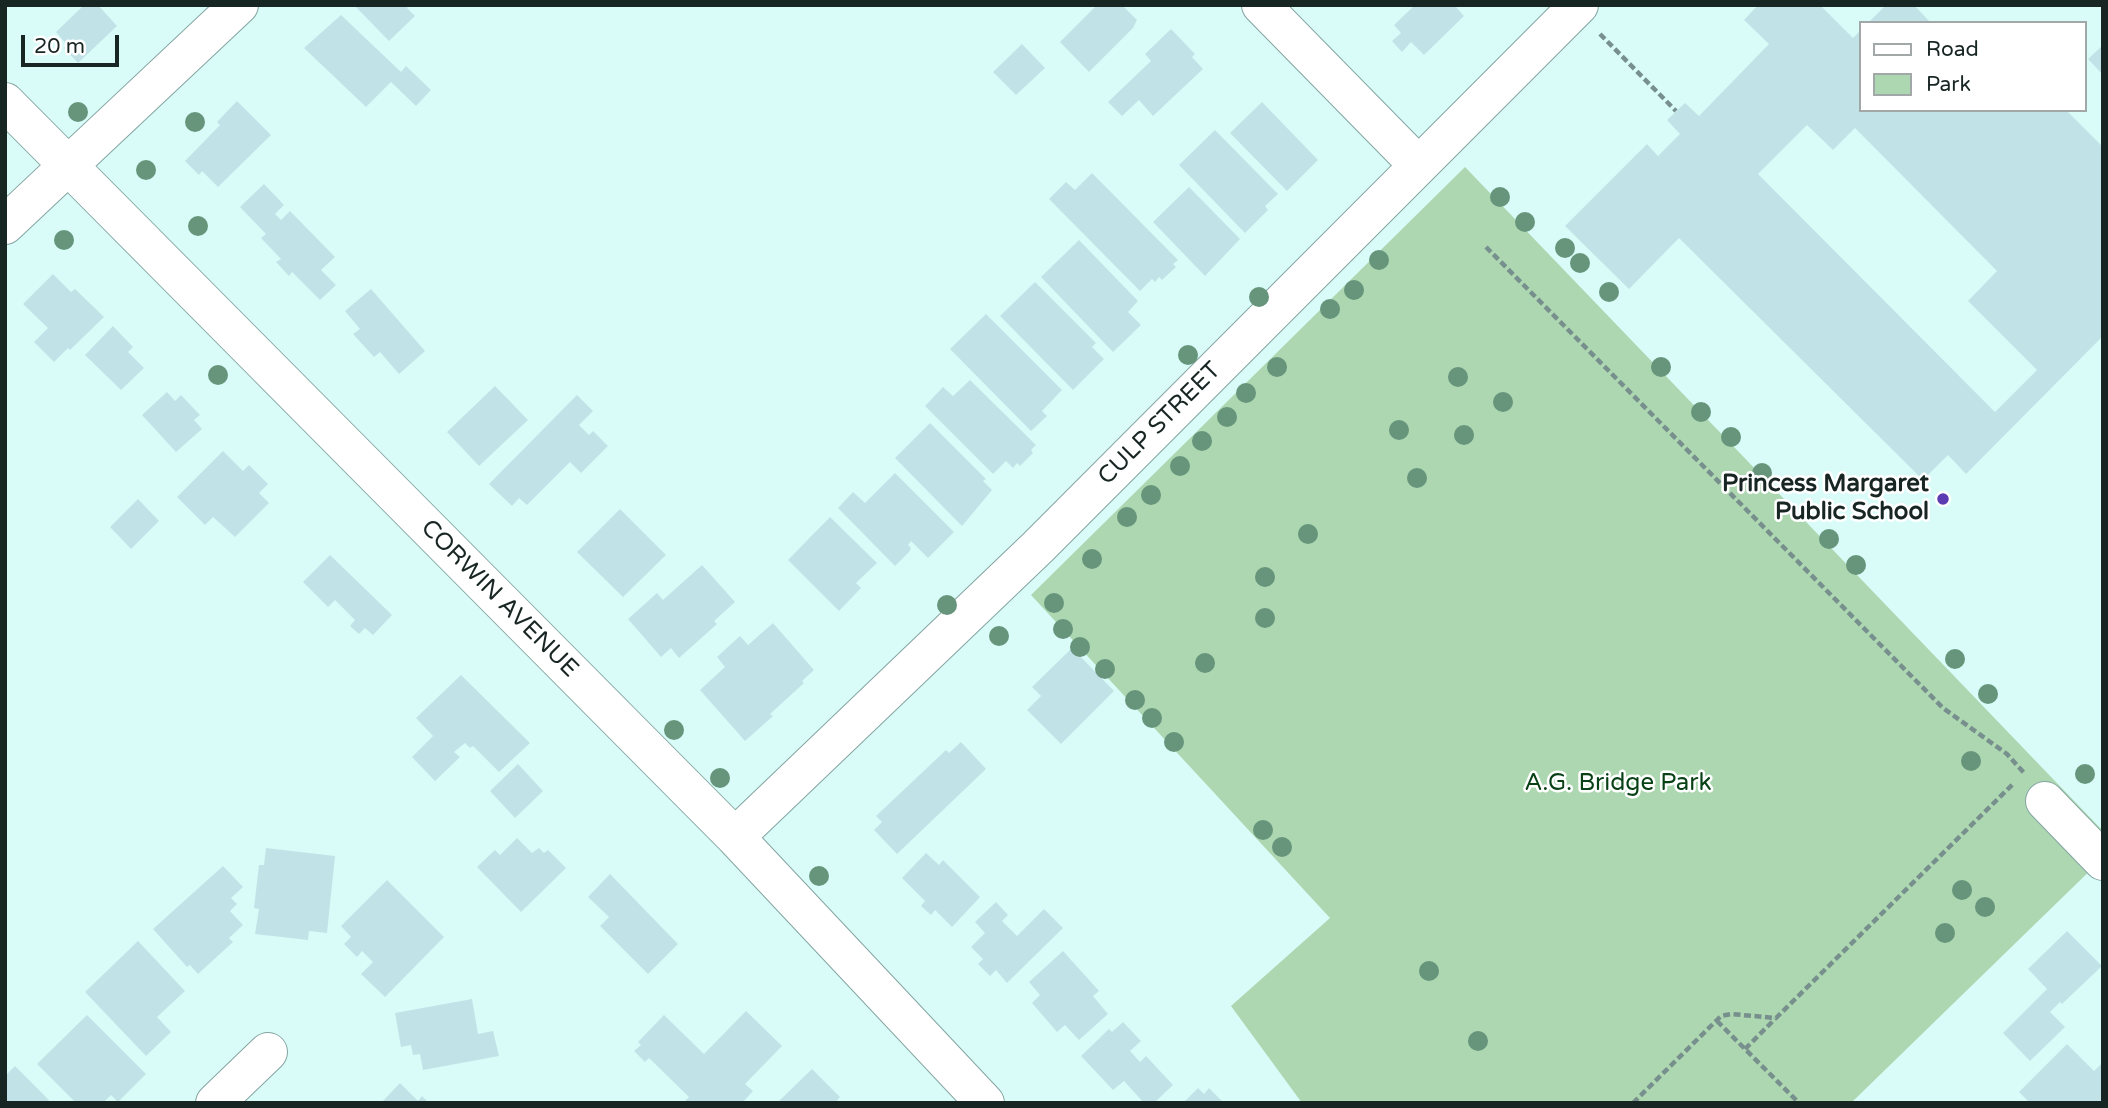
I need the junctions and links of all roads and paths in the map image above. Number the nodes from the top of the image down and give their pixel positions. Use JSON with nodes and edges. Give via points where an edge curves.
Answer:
{"nodes":[{"id":1,"x":239,"y":5,"type":"edge"},
{"id":2,"x":1261,"y":5,"type":"edge"},
{"id":3,"x":1577,"y":7,"type":"edge"},
{"id":4,"x":5,"y":102,"type":"edge"},
{"id":5,"x":1676,"y":111,"type":"dead end"},
{"id":6,"x":1417,"y":164,"type":"junction"},
{"id":7,"x":68,"y":165,"type":"junction"},
{"id":8,"x":5,"y":225,"type":"edge"},
{"id":9,"x":1486,"y":247,"type":"dead end"},
{"id":10,"x":2034,"y":787,"type":"junction"},
{"id":11,"x":735,"y":837,"type":"junction"},
{"id":12,"x":2103,"y":861,"type":"edge"},
{"id":13,"x":1776,"y":1018,"type":"junction"},
{"id":14,"x":1717,"y":1021,"type":"junction"},
{"id":15,"x":1745,"y":1049,"type":"junction"},
{"id":16,"x":268,"y":1052,"type":"dead end"},
{"id":17,"x":215,"y":1103,"type":"edge"},
{"id":18,"x":985,"y":1103,"type":"edge"},
{"id":19,"x":1633,"y":1103,"type":"edge"},
{"id":20,"x":1799,"y":1103,"type":"edge"}],
"edges":[{"from":1,"to":7,"type":"street"},
{"from":2,"to":6,"type":"street"},
{"from":3,"to":5,"type":"path"},
{"from":3,"to":6,"type":"street","name":"CULP STREET"},
{"from":4,"to":7,"type":"street","name":"CORWIN AVENUE"},
{"from":6,"to":11,"type":"street","name":"CULP STREET","via":[[1038,547]]},
{"from":7,"to":8,"type":"street"},
{"from":7,"to":11,"type":"street","name":"CORWIN AVENUE"},
{"from":9,"to":10,"type":"path","via":[[1943,708],[2007,754]]},
{"from":10,"to":12,"type":"street"},
{"from":10,"to":13,"type":"path"},
{"from":11,"to":18,"type":"street","name":"CORWIN AVENUE"},
{"from":13,"to":14,"type":"path","via":[[1731,1014]]},
{"from":13,"to":15,"type":"path"},
{"from":14,"to":15,"type":"path"},
{"from":14,"to":19,"type":"path"},
{"from":15,"to":20,"type":"path"},
{"from":16,"to":17,"type":"street"}]}
